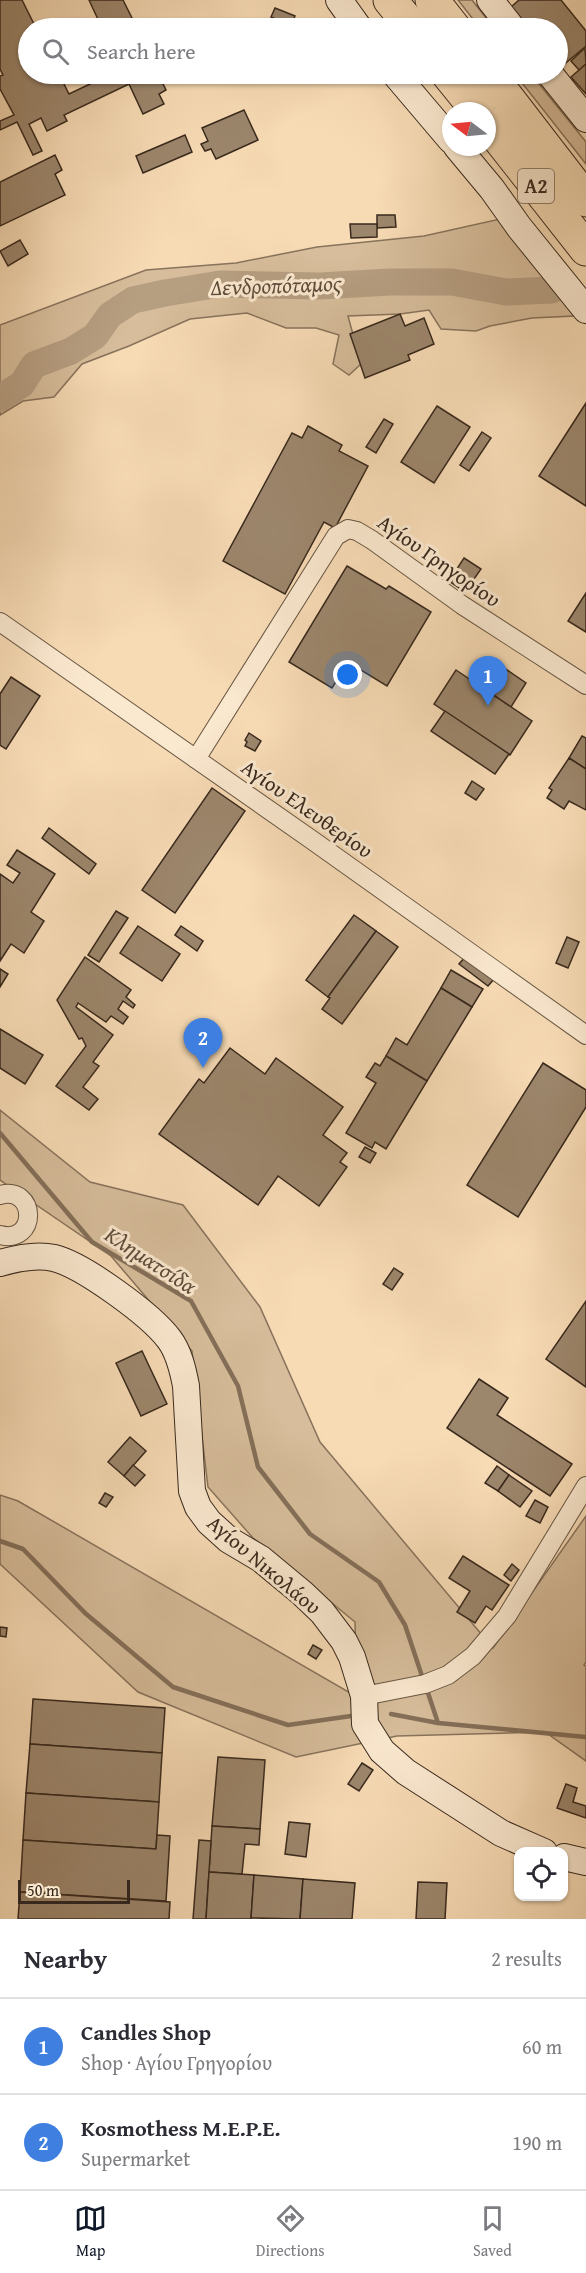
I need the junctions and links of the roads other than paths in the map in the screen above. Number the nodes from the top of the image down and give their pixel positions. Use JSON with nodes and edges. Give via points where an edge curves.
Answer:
{"nodes":[{"id":1,"x":339,"y":0,"type":"edge"},
{"id":2,"x":390,"y":0,"type":"edge"},
{"id":3,"x":432,"y":0,"type":"edge"},
{"id":4,"x":490,"y":0,"type":"edge"},
{"id":5,"x":352,"y":18,"type":"edge"},
{"id":6,"x":405,"y":18,"type":"edge"},
{"id":7,"x":446,"y":18,"type":"edge"},
{"id":8,"x":504,"y":18,"type":"edge"},
{"id":9,"x":403,"y":84,"type":"edge"},
{"id":10,"x":456,"y":84,"type":"edge"},
{"id":11,"x":497,"y":84,"type":"edge"},
{"id":12,"x":558,"y":84,"type":"edge"},
{"id":13,"x":471,"y":102,"type":"edge"},
{"id":14,"x":586,"y":118,"type":"edge"},
{"id":15,"x":442,"y":129,"type":"edge"},
{"id":16,"x":496,"y":134,"type":"edge"},
{"id":17,"x":464,"y":156,"type":"edge"},
{"id":18,"x":586,"y":200,"type":"edge"},
{"id":19,"x":586,"y":249,"type":"edge"},
{"id":20,"x":586,"y":310,"type":"edge"},
{"id":21,"x":0,"y":622,"type":"edge"},
{"id":22,"x":586,"y":685,"type":"edge"},
{"id":23,"x":196,"y":759,"type":"junction"},
{"id":24,"x":586,"y":1035,"type":"edge"},
{"id":25,"x":0,"y":1196,"type":"edge"},
{"id":26,"x":7,"y":1248,"type":"edge"},
{"id":27,"x":586,"y":1486,"type":"edge"},
{"id":28,"x":364,"y":1696,"type":"junction"},
{"id":29,"x":534,"y":1847,"type":"edge"},
{"id":30,"x":568,"y":1858,"type":"edge"},
{"id":31,"x":586,"y":1862,"type":"edge"}],
"edges":[{"from":1,"to":5,"type":"street"},
{"from":2,"to":6,"type":"highway"},
{"from":3,"to":7,"type":"highway"},
{"from":4,"to":8,"type":"street"},
{"from":9,"to":15,"type":"street"},
{"from":10,"to":13,"type":"highway"},
{"from":11,"to":18,"type":"highway","number":"Α2"},
{"from":12,"to":14,"type":"street"},
{"from":16,"to":19,"type":"highway","number":"Α2"},
{"from":17,"to":20,"type":"street"},
{"from":21,"to":23,"type":"street","name":"Αγίου Ελευθερίου"},
{"from":22,"to":23,"type":"street","name":"Αγίου Γρηγορίου","via":[[462,605],[372,540],[348,529],[336,536]]},
{"from":23,"to":24,"type":"street","name":"Αγίου Ελευθερίου"},
{"from":25,"to":26,"type":"street","via":[[13,1194],[20,1198],[29,1217]]},
{"from":26,"to":28,"type":"street","name":"Αγίου Νικολάου","via":[[68,1262],[142,1310],[170,1340],[186,1386],[192,1491],[198,1507],[218,1531],[261,1559],[322,1612],[352,1657]]},
{"from":27,"to":28,"type":"street","via":[[507,1616],[473,1656],[448,1675],[425,1684]]},
{"from":28,"to":29,"type":"street","name":"Αγίου Νικολάου","via":[[365,1724],[382,1751],[406,1772],[501,1833]]},
{"from":30,"to":31,"type":"street"}]}
